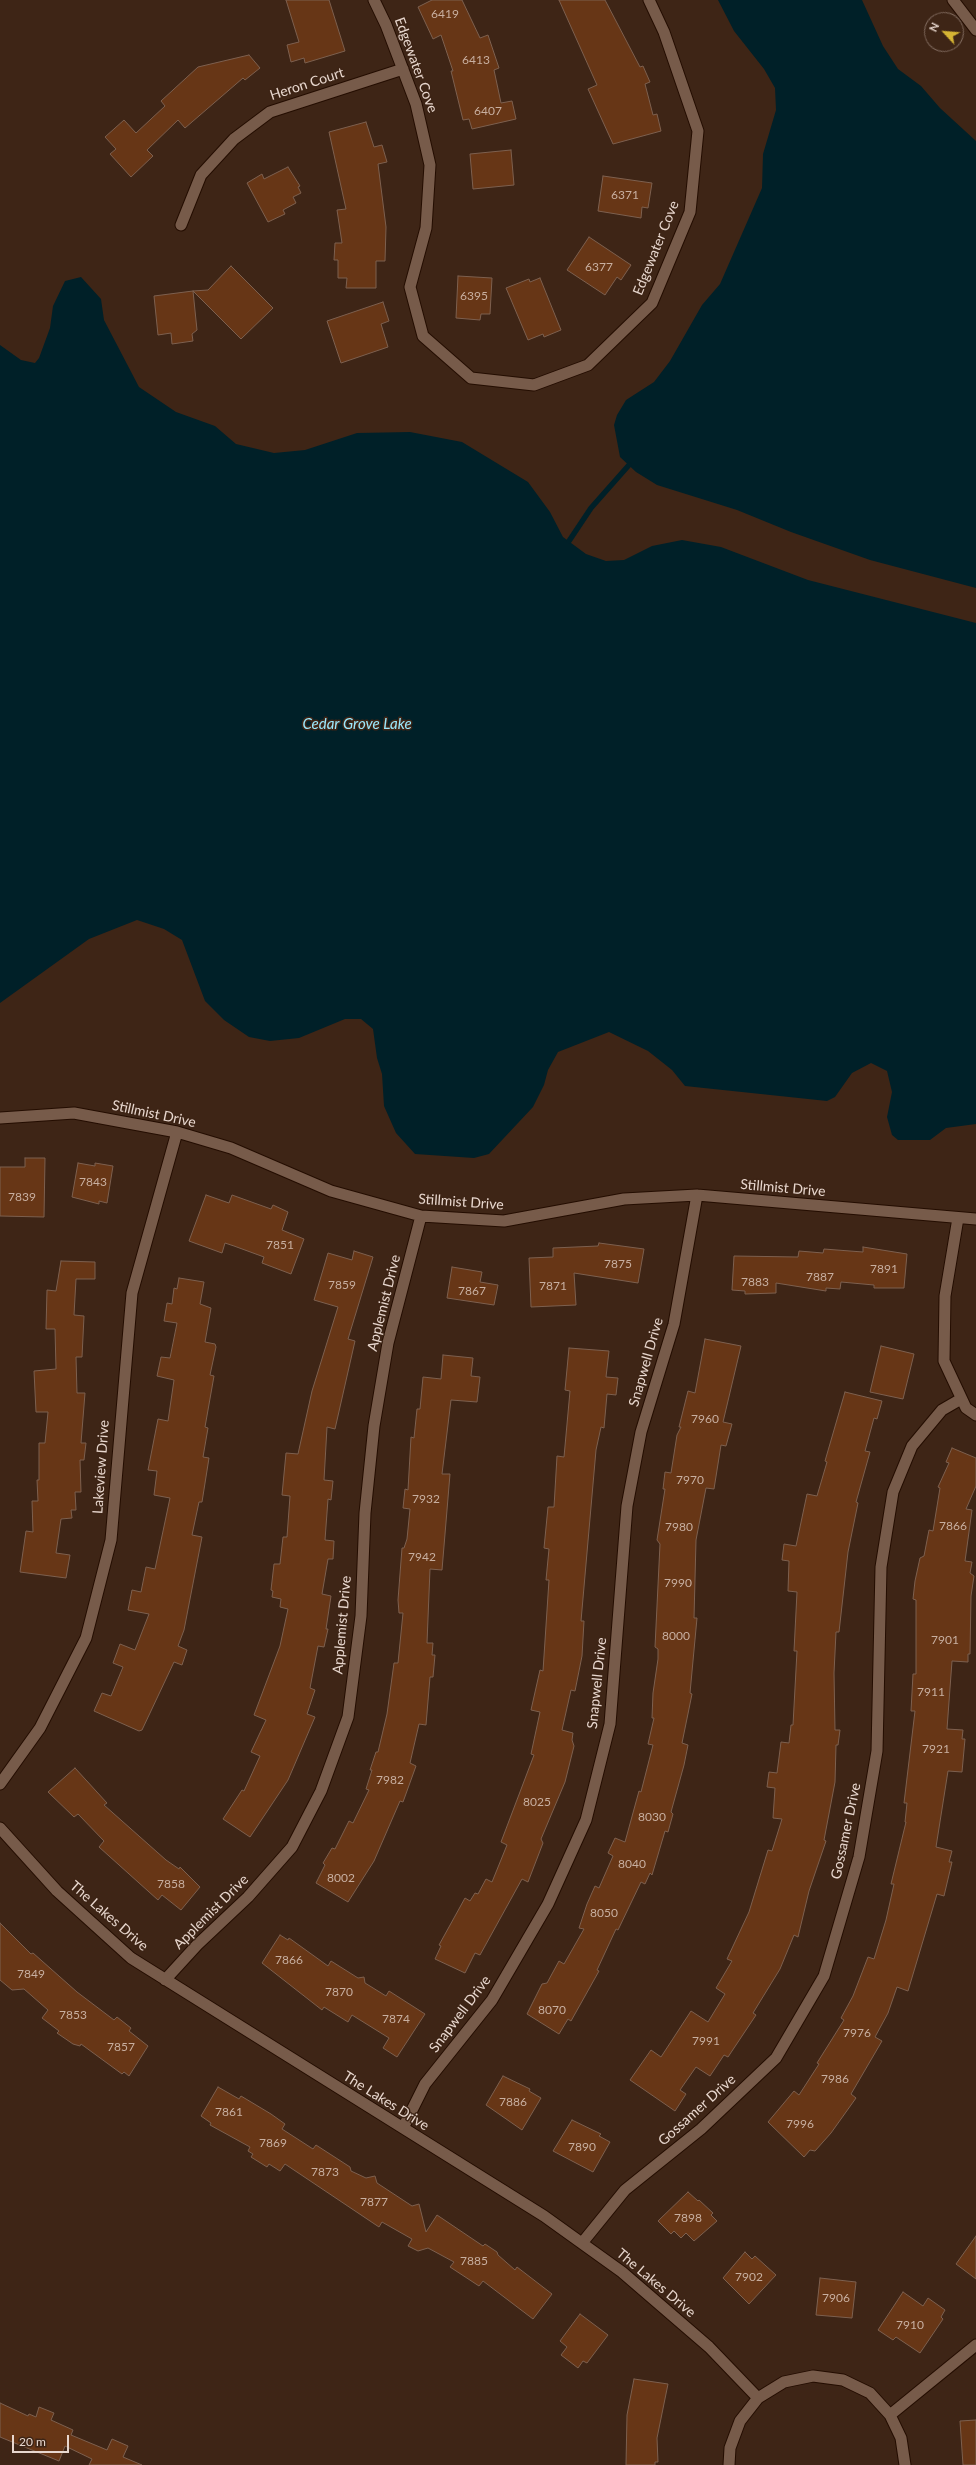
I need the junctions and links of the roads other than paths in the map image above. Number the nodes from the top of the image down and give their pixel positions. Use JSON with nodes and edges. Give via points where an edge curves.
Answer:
{"nodes":[{"id":1,"x":374,"y":0,"type":"edge"},
{"id":2,"x":649,"y":0,"type":"edge"},
{"id":3,"x":953,"y":0,"type":"edge"},
{"id":4,"x":976,"y":30,"type":"edge"},
{"id":5,"x":403,"y":69,"type":"junction"},
{"id":6,"x":181,"y":225,"type":"dead end"},
{"id":7,"x":0,"y":1118,"type":"edge"},
{"id":8,"x":177,"y":1132,"type":"junction"},
{"id":9,"x":697,"y":1196,"type":"junction"},
{"id":10,"x":421,"y":1216,"type":"junction"},
{"id":11,"x":958,"y":1218,"type":"junction"},
{"id":12,"x":976,"y":1219,"type":"edge"},
{"id":13,"x":962,"y":1399,"type":"junction"},
{"id":14,"x":976,"y":1415,"type":"edge"},
{"id":15,"x":0,"y":1784,"type":"edge"},
{"id":16,"x":0,"y":1828,"type":"edge"},
{"id":17,"x":165,"y":1980,"type":"junction"},
{"id":18,"x":403,"y":2128,"type":"junction"},
{"id":19,"x":582,"y":2243,"type":"junction"},
{"id":20,"x":976,"y":2345,"type":"edge"},
{"id":21,"x":758,"y":2398,"type":"junction"},
{"id":22,"x":890,"y":2415,"type":"junction"},
{"id":23,"x":729,"y":2465,"type":"edge"},
{"id":24,"x":905,"y":2465,"type":"edge"}],
"edges":[{"from":1,"to":5,"type":"street","name":"Edgewater Cove"},
{"from":2,"to":5,"type":"street","name":"Edgewater Cove","via":[[664,32],[698,131],[690,212],[652,303],[588,365],[534,385],[471,378],[423,336],[410,287],[426,228],[430,165],[416,104]]},
{"from":3,"to":4,"type":"street"},
{"from":5,"to":6,"type":"street","name":"Heron Court","via":[[270,112],[234,139],[201,175]]},
{"from":7,"to":8,"type":"street","name":"Stillmist Drive","via":[[74,1113]]},
{"from":8,"to":10,"type":"street","name":"Stillmist Drive","via":[[231,1148],[331,1190]]},
{"from":8,"to":15,"type":"street","name":"Lakeview Drive","via":[[132,1293],[111,1540],[86,1638],[40,1728]]},
{"from":9,"to":10,"type":"street","name":"Stillmist Drive","via":[[624,1199],[504,1221]]},
{"from":9,"to":11,"type":"street","name":"Stillmist Drive"},
{"from":9,"to":18,"type":"street","name":"Snapwell Drive","via":[[674,1324],[641,1432],[627,1506],[610,1724],[586,1820],[548,1904],[496,1993],[425,2084]]},
{"from":10,"to":17,"type":"street","name":"Applemist Drive","via":[[388,1343],[374,1426],[365,1513],[360,1616],[348,1717],[321,1791],[292,1847],[248,1897],[197,1945]]},
{"from":11,"to":12,"type":"street","name":"Stillmist Drive"},
{"from":11,"to":13,"type":"street","via":[[945,1296],[944,1361]]},
{"from":13,"to":14,"type":"street","via":[[966,1408]]},
{"from":13,"to":19,"type":"street","name":"Gossamer Drive","via":[[942,1410],[912,1446],[893,1492],[881,1567],[876,1751],[859,1857],[824,1976],[776,2058],[701,2129],[625,2190]]},
{"from":16,"to":17,"type":"street","name":"The Lakes Drive","via":[[63,1896],[131,1958]]},
{"from":17,"to":18,"type":"street","name":"The Lakes Drive"},
{"from":18,"to":19,"type":"street","name":"The Lakes Drive","via":[[544,2216]]},
{"from":19,"to":21,"type":"street","name":"The Lakes Drive","via":[[622,2272],[709,2347]]},
{"from":20,"to":22,"type":"street"},
{"from":21,"to":22,"type":"street","via":[[784,2382],[813,2376],[843,2380],[870,2393]]},
{"from":21,"to":23,"type":"street","via":[[740,2421],[730,2448]]},
{"from":22,"to":24,"type":"street","via":[[901,2438]]}]}
